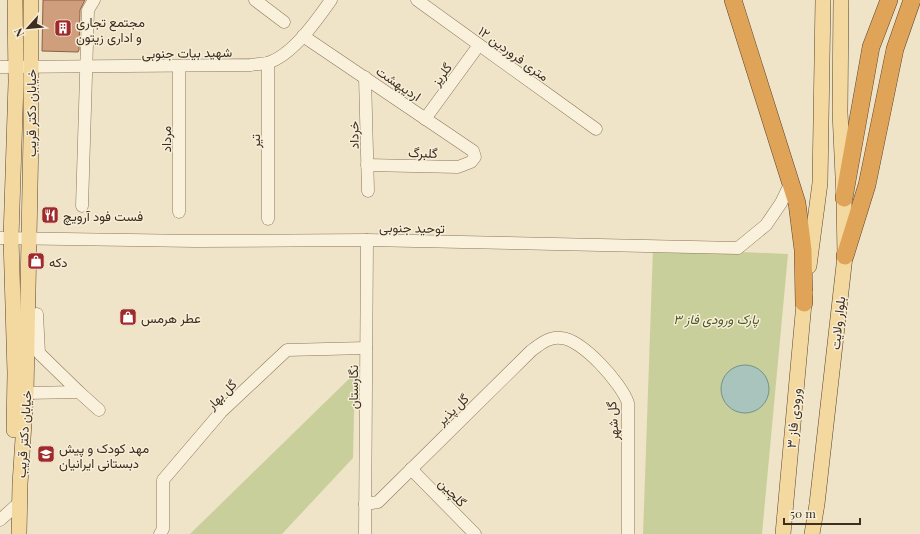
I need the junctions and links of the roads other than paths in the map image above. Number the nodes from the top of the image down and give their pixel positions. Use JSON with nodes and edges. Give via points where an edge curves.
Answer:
{"nodes":[{"id":1,"x":15,"y":0,"type":"edge"},
{"id":2,"x":31,"y":0,"type":"edge"},
{"id":3,"x":94,"y":0,"type":"edge"},
{"id":4,"x":255,"y":0,"type":"edge"},
{"id":5,"x":331,"y":0,"type":"edge"},
{"id":6,"x":417,"y":0,"type":"edge"},
{"id":7,"x":733,"y":0,"type":"edge"},
{"id":8,"x":823,"y":0,"type":"edge"},
{"id":9,"x":841,"y":0,"type":"edge"},
{"id":10,"x":889,"y":0,"type":"edge"},
{"id":11,"x":912,"y":0,"type":"edge"},
{"id":12,"x":284,"y":22,"type":"dead end"},
{"id":13,"x":303,"y":36,"type":"junction"},
{"id":14,"x":479,"y":45,"type":"junction"},
{"id":15,"x":268,"y":63,"type":"junction"},
{"id":16,"x":179,"y":66,"type":"junction"},
{"id":17,"x":0,"y":67,"type":"edge"},
{"id":18,"x":23,"y":67,"type":"junction"},
{"id":19,"x":87,"y":67,"type":"junction"},
{"id":20,"x":365,"y":77,"type":"junction"},
{"id":21,"x":425,"y":119,"type":"junction"},
{"id":22,"x":596,"y":129,"type":"dead end"},
{"id":23,"x":475,"y":157,"type":"joint"},
{"id":24,"x":367,"y":165,"type":"junction"},
{"id":25,"x":791,"y":182,"type":"junction"},
{"id":26,"x":368,"y":191,"type":"dead end"},
{"id":27,"x":844,"y":198,"type":"junction"},
{"id":28,"x":82,"y":206,"type":"dead end"},
{"id":29,"x":179,"y":212,"type":"dead end"},
{"id":30,"x":268,"y":219,"type":"dead end"},
{"id":31,"x":6,"y":238,"type":"edge"},
{"id":32,"x":28,"y":239,"type":"junction"},
{"id":33,"x":367,"y":240,"type":"junction"},
{"id":34,"x":845,"y":256,"type":"junction"},
{"id":35,"x":804,"y":303,"type":"junction"},
{"id":36,"x":37,"y":314,"type":"dead end"},
{"id":37,"x":560,"y":337,"type":"joint"},
{"id":38,"x":366,"y":348,"type":"junction"},
{"id":39,"x":79,"y":392,"type":"junction"},
{"id":40,"x":26,"y":393,"type":"junction"},
{"id":41,"x":99,"y":410,"type":"dead end"},
{"id":42,"x":411,"y":469,"type":"junction"},
{"id":43,"x":20,"y":484,"type":"junction"},
{"id":44,"x":20,"y":502,"type":"junction"},
{"id":45,"x":365,"y":504,"type":"junction"},
{"id":46,"x":817,"y":504,"type":"junction"},
{"id":47,"x":0,"y":520,"type":"edge"},
{"id":48,"x":19,"y":534,"type":"edge"},
{"id":49,"x":160,"y":534,"type":"edge"},
{"id":50,"x":365,"y":534,"type":"edge"},
{"id":51,"x":475,"y":534,"type":"edge"},
{"id":52,"x":628,"y":534,"type":"edge"},
{"id":53,"x":783,"y":534,"type":"edge"},
{"id":54,"x":812,"y":534,"type":"edge"},
{"id":55,"x":818,"y":534,"type":"edge"}],
"edges":[{"from":1,"to":18,"type":"main road","name":"خیابان دکتر قریب","via":[[14,25]]},
{"from":2,"to":18,"type":"main road","name":"خیابان دکتر قریب"},
{"from":3,"to":19,"type":"street","via":[[88,10]]},
{"from":4,"to":12,"type":"street"},
{"from":5,"to":13,"type":"street","name":"شهید بیات جنوبی"},
{"from":6,"to":14,"type":"street","name":"۱۲ متری فروردین"},
{"from":7,"to":25,"type":"highway"},
{"from":8,"to":35,"type":"main road","via":[[820,182]]},
{"from":9,"to":27,"type":"main road","name":"بلوار ولایت","via":[[840,112]]},
{"from":10,"to":27,"type":"highway","via":[[871,47]]},
{"from":11,"to":34,"type":"highway","via":[[895,49],[867,184]]},
{"from":13,"to":15,"type":"street","name":"شهید بیات جنوبی","via":[[281,56]]},
{"from":13,"to":20,"type":"street","name":"اردیبهشت"},
{"from":14,"to":21,"type":"street","name":"گلریز"},
{"from":14,"to":22,"type":"street","name":"۱۲ متری فروردین"},
{"from":15,"to":16,"type":"street","name":"شهید بیات جنوبی"},
{"from":15,"to":30,"type":"street","name":"تیر"},
{"from":16,"to":19,"type":"street","name":"شهید بیات جنوبی"},
{"from":16,"to":29,"type":"street","name":"مرداد"},
{"from":17,"to":18,"type":"street","name":"شهید بیات جنوبی"},
{"from":18,"to":19,"type":"street","name":"شهید بیات جنوبی"},
{"from":18,"to":31,"type":"main road","name":"خیابان دکتر قریب"},
{"from":18,"to":32,"type":"main road","name":"خیابان دکتر قریب","via":[[31,135]]},
{"from":19,"to":28,"type":"street"},
{"from":20,"to":21,"type":"street","name":"اردیبهشت"},
{"from":20,"to":24,"type":"street","name":"خرداد"},
{"from":21,"to":23,"type":"street","name":"اردیبهشت","via":[[473,152]]},
{"from":23,"to":24,"type":"street","name":"گلبرگ","via":[[471,162],[458,167]]},
{"from":24,"to":26,"type":"street","name":"خرداد"},
{"from":25,"to":33,"type":"street","name":"توحید جنوبی","via":[[766,225],[738,248]]},
{"from":25,"to":35,"type":"highway","via":[[797,203],[803,250]]},
{"from":27,"to":34,"type":"main road","name":"بلوار ولایت"},
{"from":31,"to":32,"type":"street","name":"توحید جنوبی"},
{"from":31,"to":43,"type":"main road","name":"خیابان دکتر قریب","via":[[15,373],[15,454]]},
{"from":32,"to":33,"type":"street","name":"توحید جنوبی"},
{"from":32,"to":40,"type":"main road","name":"خیابان دکتر قریب"},
{"from":33,"to":38,"type":"street","name":"نگارستان"},
{"from":34,"to":46,"type":"main road","name":"بلوار ولایت"},
{"from":35,"to":53,"type":"main road","name":"ورودی فاز ۳"},
{"from":36,"to":39,"type":"street","via":[[39,353]]},
{"from":37,"to":42,"type":"street","name":"گل پذیر","via":[[547,340],[531,351]]},
{"from":37,"to":52,"type":"street","name":"گل شهر","via":[[570,339],[585,349],[614,380],[628,403]]},
{"from":38,"to":45,"type":"street","name":"نگارستان"},
{"from":38,"to":49,"type":"street","name":"گل بهار","via":[[287,350],[221,412],[163,480],[163,529]]},
{"from":39,"to":40,"type":"street"},
{"from":39,"to":41,"type":"street"},
{"from":40,"to":43,"type":"main road","name":"خیابان دکتر قریب"},
{"from":42,"to":45,"type":"street","name":"گل پذیر","via":[[378,502]]},
{"from":42,"to":51,"type":"street","name":"گلچین"},
{"from":43,"to":44,"type":"main road"},
{"from":44,"to":47,"type":"street"},
{"from":44,"to":48,"type":"main road"},
{"from":45,"to":50,"type":"street","name":"نگارستان"},
{"from":46,"to":54,"type":"main road","name":"بلوار ولایت"},
{"from":46,"to":55,"type":"main road"}]}
